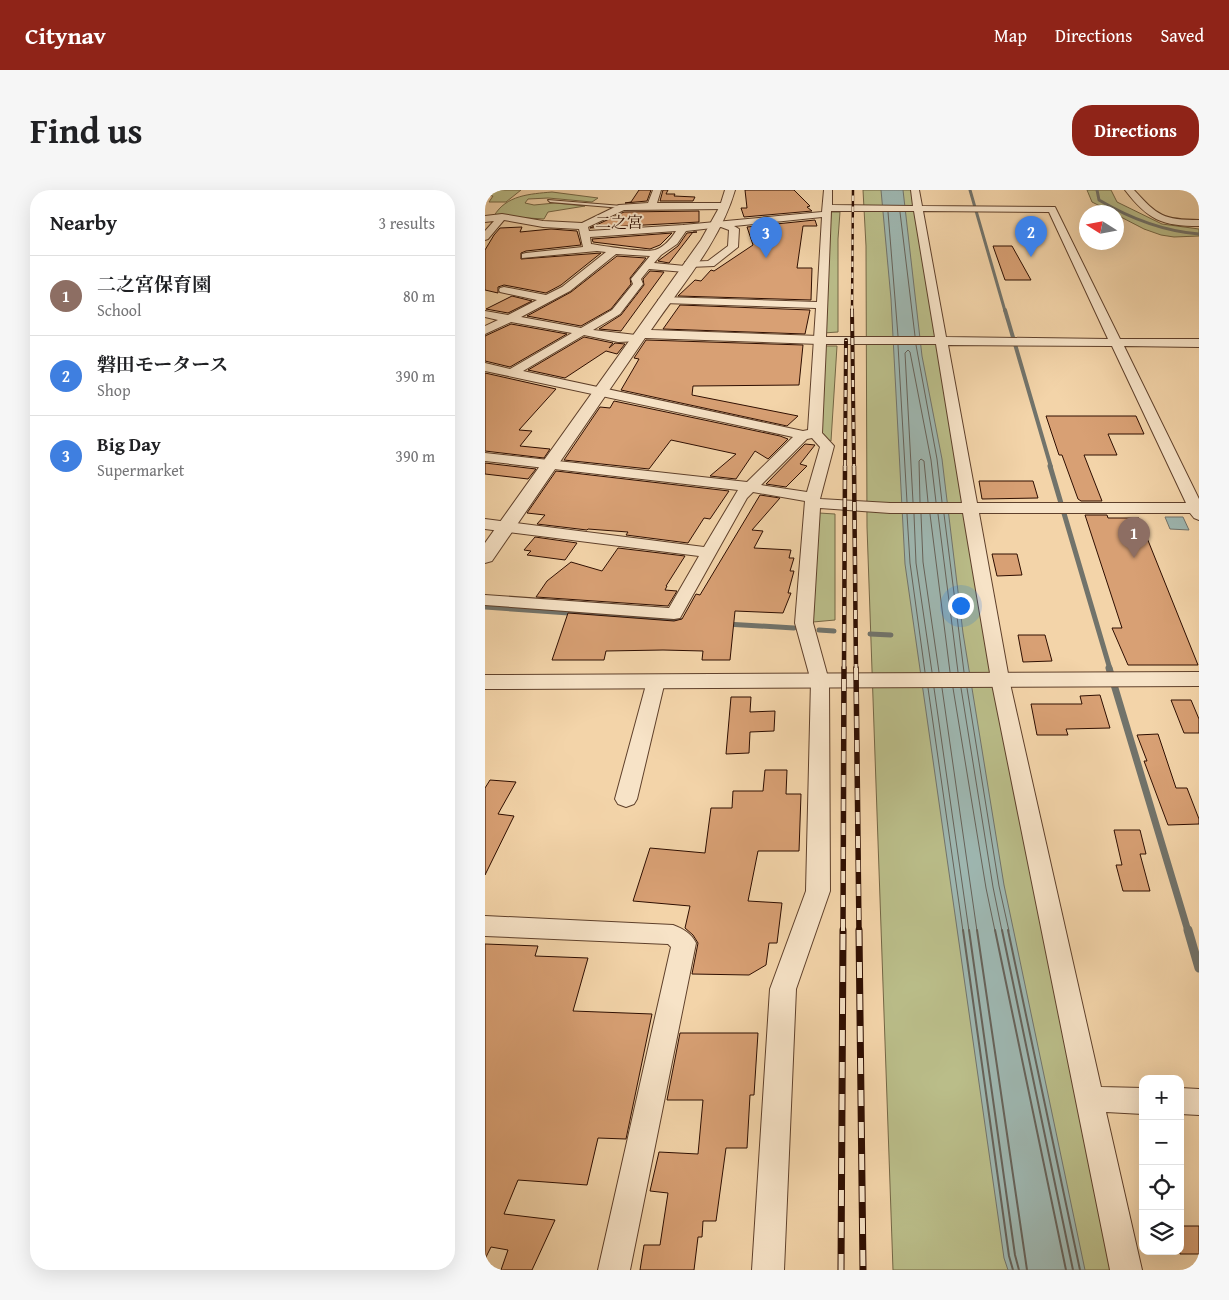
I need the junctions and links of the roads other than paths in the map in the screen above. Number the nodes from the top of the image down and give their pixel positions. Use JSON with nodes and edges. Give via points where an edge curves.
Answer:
{"nodes":[{"id":1,"x":657,"y":190,"type":"edge"},
{"id":2,"x":730,"y":190,"type":"edge"},
{"id":3,"x":828,"y":190,"type":"edge"},
{"id":4,"x":1129,"y":190,"type":"edge"},
{"id":5,"x":550,"y":201,"type":"dead end"},
{"id":6,"x":916,"y":203,"type":"edge"},
{"id":7,"x":652,"y":206,"type":"junction"},
{"id":8,"x":725,"y":206,"type":"junction"},
{"id":9,"x":622,"y":207,"type":"junction"},
{"id":10,"x":827,"y":211,"type":"junction"},
{"id":11,"x":502,"y":217,"type":"junction"},
{"id":12,"x":485,"y":219,"type":"edge"},
{"id":13,"x":1199,"y":223,"type":"edge"},
{"id":14,"x":719,"y":225,"type":"junction"},
{"id":15,"x":683,"y":228,"type":"junction"},
{"id":16,"x":584,"y":230,"type":"junction"},
{"id":17,"x":485,"y":237,"type":"edge"},
{"id":18,"x":593,"y":248,"type":"junction"},
{"id":19,"x":614,"y":251,"type":"junction"},
{"id":20,"x":657,"y":253,"type":"junction"},
{"id":21,"x":526,"y":256,"type":"dead end"},
{"id":22,"x":647,"y":266,"type":"junction"},
{"id":23,"x":687,"y":267,"type":"junction"},
{"id":24,"x":505,"y":290,"type":"dead end"},
{"id":25,"x":548,"y":298,"type":"junction"},
{"id":26,"x":663,"y":300,"type":"junction"},
{"id":27,"x":821,"y":305,"type":"junction"},
{"id":28,"x":485,"y":314,"type":"edge"},
{"id":29,"x":510,"y":317,"type":"junction"},
{"id":30,"x":485,"y":331,"type":"edge"},
{"id":31,"x":583,"y":331,"type":"junction"},
{"id":32,"x":638,"y":337,"type":"junction"},
{"id":33,"x":819,"y":340,"type":"junction"},
{"id":34,"x":937,"y":341,"type":"junction"},
{"id":35,"x":1116,"y":343,"type":"junction"},
{"id":36,"x":1199,"y":343,"type":"edge"},
{"id":37,"x":485,"y":367,"type":"edge"},
{"id":38,"x":512,"y":373,"type":"junction"},
{"id":39,"x":600,"y":392,"type":"junction"},
{"id":40,"x":809,"y":434,"type":"junction"},
{"id":41,"x":485,"y":457,"type":"edge"},
{"id":42,"x":548,"y":464,"type":"junction"},
{"id":43,"x":749,"y":487,"type":"junction"},
{"id":44,"x":813,"y":500,"type":"junction"},
{"id":45,"x":965,"y":508,"type":"junction"},
{"id":46,"x":1198,"y":510,"type":"edge"},
{"id":47,"x":485,"y":524,"type":"edge"},
{"id":48,"x":505,"y":527,"type":"junction"},
{"id":49,"x":709,"y":552,"type":"junction"},
{"id":50,"x":485,"y":557,"type":"edge"},
{"id":51,"x":485,"y":600,"type":"edge"},
{"id":52,"x":993,"y":679,"type":"junction"},
{"id":53,"x":1199,"y":679,"type":"edge"},
{"id":54,"x":656,"y":681,"type":"junction"},
{"id":55,"x":820,"y":681,"type":"junction"},
{"id":56,"x":485,"y":682,"type":"edge"},
{"id":57,"x":626,"y":799,"type":"dead end"},
{"id":58,"x":485,"y":926,"type":"edge"},
{"id":59,"x":1089,"y":1100,"type":"junction"},
{"id":60,"x":1139,"y":1100,"type":"edge"},
{"id":61,"x":1184,"y":1101,"type":"edge"},
{"id":62,"x":1199,"y":1102,"type":"edge"},
{"id":63,"x":614,"y":1270,"type":"edge"},
{"id":64,"x":768,"y":1270,"type":"edge"},
{"id":65,"x":1126,"y":1270,"type":"edge"}],
"edges":[{"from":1,"to":7,"type":"street"},
{"from":2,"to":8,"type":"street"},
{"from":3,"to":10,"type":"street"},
{"from":4,"to":13,"type":"street","via":[[1163,222]]},
{"from":5,"to":9,"type":"lane"},
{"from":6,"to":10,"type":"street"},
{"from":6,"to":34,"type":"street"},
{"from":6,"to":35,"type":"street","via":[[975,209],[1052,209]]},
{"from":7,"to":8,"type":"street"},
{"from":7,"to":9,"type":"street"},
{"from":8,"to":14,"type":"street"},
{"from":9,"to":16,"type":"street"},
{"from":10,"to":14,"type":"street"},
{"from":10,"to":27,"type":"street"},
{"from":11,"to":12,"type":"street"},
{"from":11,"to":16,"type":"street"},
{"from":11,"to":17,"type":"street"},
{"from":14,"to":15,"type":"street"},
{"from":14,"to":23,"type":"street"},
{"from":14,"to":23,"type":"street","via":[[734,229],[733,247],[710,264]]},
{"from":15,"to":16,"type":"street"},
{"from":15,"to":20,"type":"street","via":[[674,242]]},
{"from":16,"to":18,"type":"street","via":[[587,246]]},
{"from":18,"to":19,"type":"street"},
{"from":18,"to":21,"type":"street"},
{"from":19,"to":20,"type":"street"},
{"from":19,"to":25,"type":"street","via":[[566,289]]},
{"from":20,"to":22,"type":"street"},
{"from":22,"to":23,"type":"street"},
{"from":22,"to":31,"type":"street","via":[[636,279],[638,284],[616,312]]},
{"from":23,"to":26,"type":"street"},
{"from":24,"to":25,"type":"street"},
{"from":25,"to":29,"type":"street"},
{"from":26,"to":27,"type":"street"},
{"from":26,"to":32,"type":"street"},
{"from":27,"to":33,"type":"street"},
{"from":28,"to":29,"type":"street"},
{"from":29,"to":30,"type":"street"},
{"from":29,"to":31,"type":"street"},
{"from":31,"to":32,"type":"street","via":[[618,338]]},
{"from":31,"to":38,"type":"street"},
{"from":32,"to":33,"type":"street"},
{"from":32,"to":39,"type":"street"},
{"from":33,"to":34,"type":"street"},
{"from":33,"to":40,"type":"street"},
{"from":34,"to":35,"type":"street"},
{"from":34,"to":45,"type":"street"},
{"from":35,"to":36,"type":"street"},
{"from":35,"to":46,"type":"street"},
{"from":37,"to":38,"type":"street"},
{"from":38,"to":39,"type":"street"},
{"from":39,"to":40,"type":"street"},
{"from":39,"to":42,"type":"street"},
{"from":40,"to":43,"type":"street"},
{"from":40,"to":44,"type":"street","via":[[827,446]]},
{"from":41,"to":42,"type":"street"},
{"from":42,"to":43,"type":"street"},
{"from":42,"to":48,"type":"street"},
{"from":43,"to":44,"type":"street"},
{"from":43,"to":49,"type":"street"},
{"from":44,"to":45,"type":"street","via":[[890,508]]},
{"from":44,"to":55,"type":"street","via":[[804,622]]},
{"from":45,"to":46,"type":"street"},
{"from":45,"to":52,"type":"street"},
{"from":47,"to":48,"type":"street"},
{"from":48,"to":49,"type":"street"},
{"from":48,"to":50,"type":"street"},
{"from":49,"to":51,"type":"street","via":[[674,614]]},
{"from":52,"to":53,"type":"street"},
{"from":52,"to":55,"type":"street"},
{"from":52,"to":59,"type":"street"},
{"from":54,"to":55,"type":"street"},
{"from":54,"to":56,"type":"street"},
{"from":54,"to":57,"type":"street"},
{"from":55,"to":64,"type":"street","via":[[818,891],[783,989]]},
{"from":58,"to":63,"type":"street","via":[[673,935],[684,943]]},
{"from":59,"to":60,"type":"street"},
{"from":59,"to":65,"type":"street"},
{"from":61,"to":62,"type":"street"}]}
